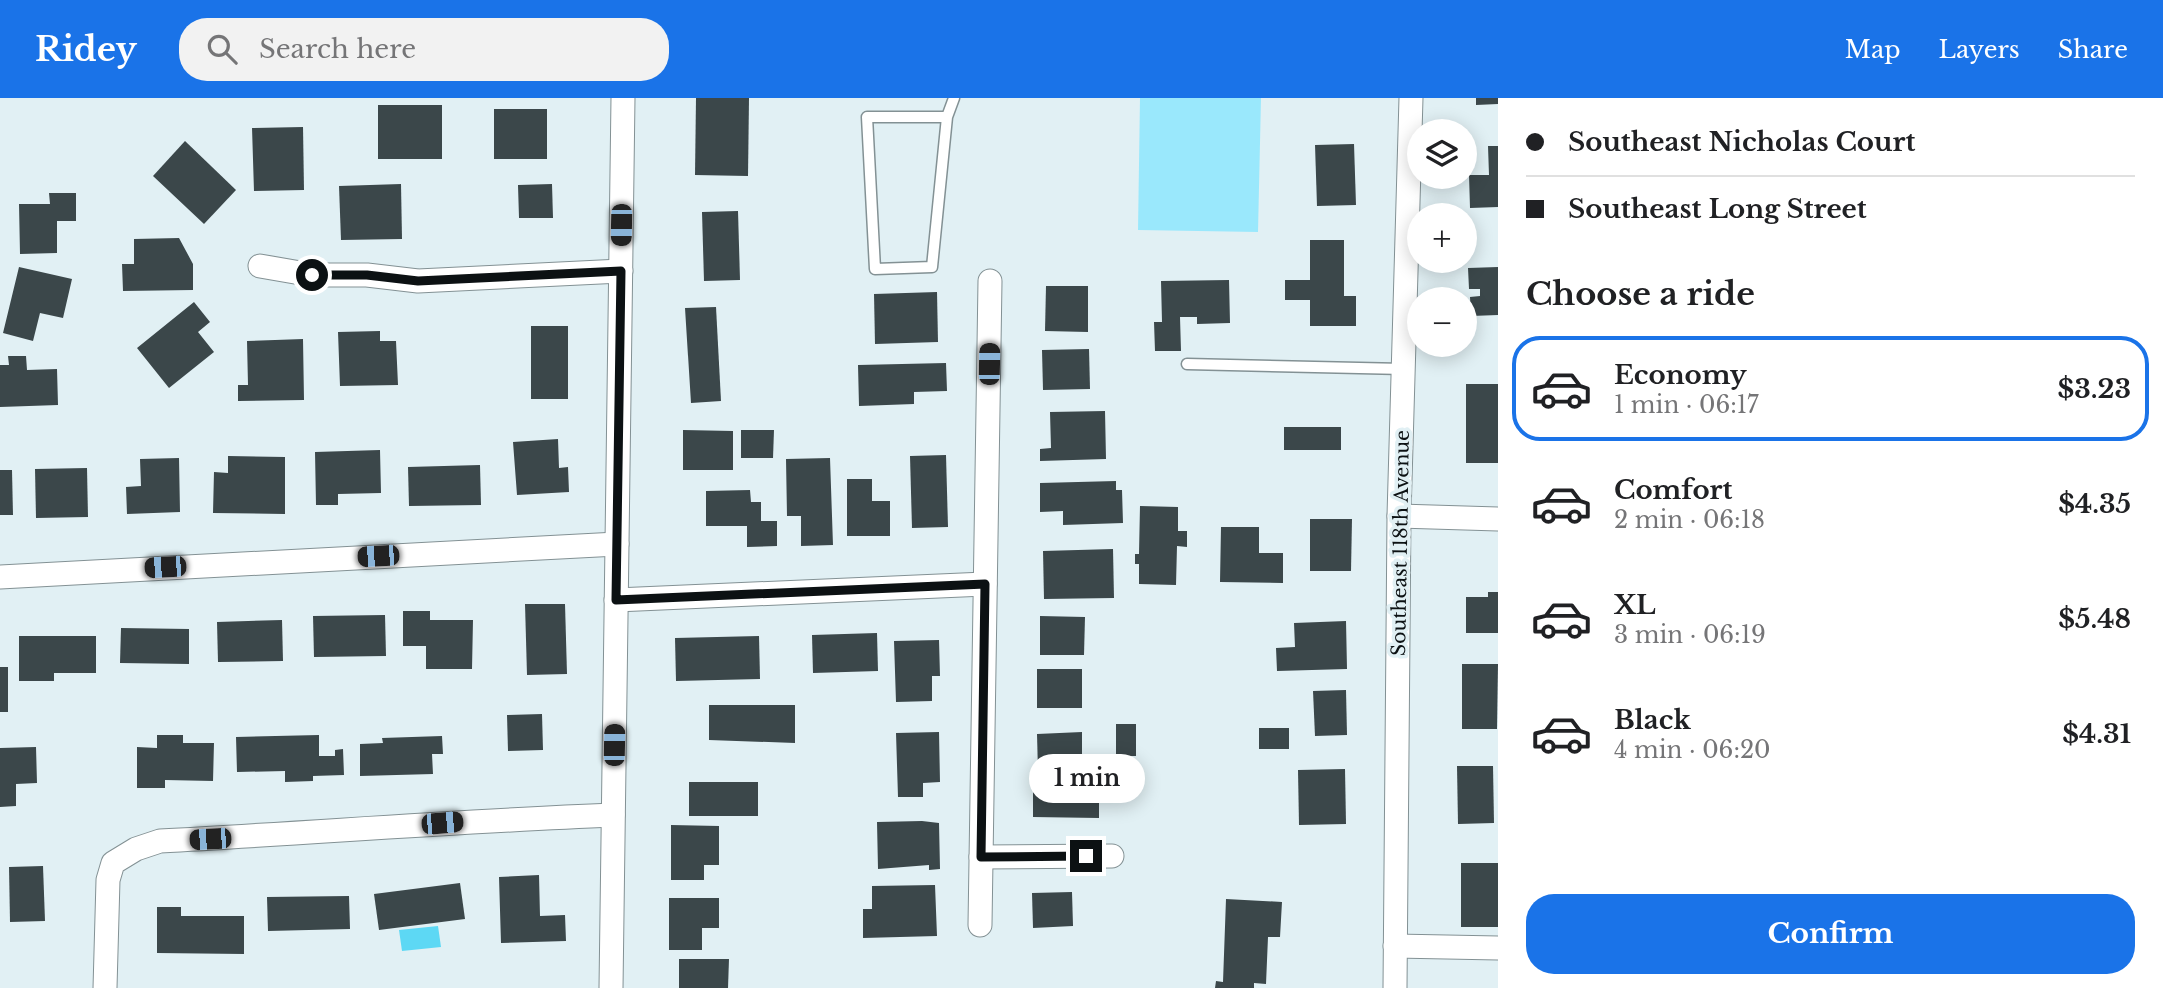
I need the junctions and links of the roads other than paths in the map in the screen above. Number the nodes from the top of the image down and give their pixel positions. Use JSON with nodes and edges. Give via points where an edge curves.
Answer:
{"nodes":[{"id":1,"x":623,"y":98,"type":"edge"},
{"id":2,"x":954,"y":98,"type":"edge"},
{"id":3,"x":1411,"y":98,"type":"edge"},
{"id":4,"x":947,"y":117,"type":"junction"},
{"id":5,"x":260,"y":266,"type":"dead end"},
{"id":6,"x":621,"y":271,"type":"junction"},
{"id":7,"x":990,"y":281,"type":"dead end"},
{"id":8,"x":1187,"y":365,"type":"dead end"},
{"id":9,"x":1404,"y":369,"type":"junction"},
{"id":10,"x":1399,"y":516,"type":"junction"},
{"id":11,"x":1498,"y":519,"type":"edge"},
{"id":12,"x":617,"y":544,"type":"junction"},
{"id":13,"x":0,"y":576,"type":"edge"},
{"id":14,"x":985,"y":584,"type":"junction"},
{"id":15,"x":616,"y":600,"type":"junction"},
{"id":16,"x":613,"y":815,"type":"junction"},
{"id":17,"x":1112,"y":856,"type":"dead end"},
{"id":18,"x":981,"y":857,"type":"junction"},
{"id":19,"x":980,"y":925,"type":"dead end"},
{"id":20,"x":1395,"y":946,"type":"junction"},
{"id":21,"x":1498,"y":948,"type":"edge"},
{"id":22,"x":105,"y":988,"type":"edge"},
{"id":23,"x":611,"y":988,"type":"edge"},
{"id":24,"x":1395,"y":988,"type":"edge"}],
"edges":[{"from":1,"to":6,"type":"street"},
{"from":2,"to":4,"type":"lane"},
{"from":3,"to":9,"type":"street","name":"Southeast 118th Avenue"},
{"from":4,"to":4,"type":"lane","via":[[867,117],[875,269],[932,267]]},
{"from":5,"to":6,"type":"street","via":[[312,275],[418,281]]},
{"from":6,"to":12,"type":"street"},
{"from":7,"to":14,"type":"street"},
{"from":8,"to":9,"type":"lane"},
{"from":9,"to":10,"type":"street","name":"Southeast 118th Avenue"},
{"from":10,"to":11,"type":"street"},
{"from":10,"to":20,"type":"street","name":"Southeast 118th Avenue"},
{"from":12,"to":13,"type":"street"},
{"from":12,"to":15,"type":"street"},
{"from":14,"to":15,"type":"street"},
{"from":14,"to":18,"type":"street"},
{"from":15,"to":16,"type":"street"},
{"from":16,"to":22,"type":"street","via":[[160,841],[136,849],[113,863],[108,880]]},
{"from":16,"to":23,"type":"street"},
{"from":17,"to":18,"type":"street"},
{"from":18,"to":19,"type":"street"},
{"from":20,"to":21,"type":"street"},
{"from":20,"to":24,"type":"street","name":"Southeast 118th Avenue"}]}
